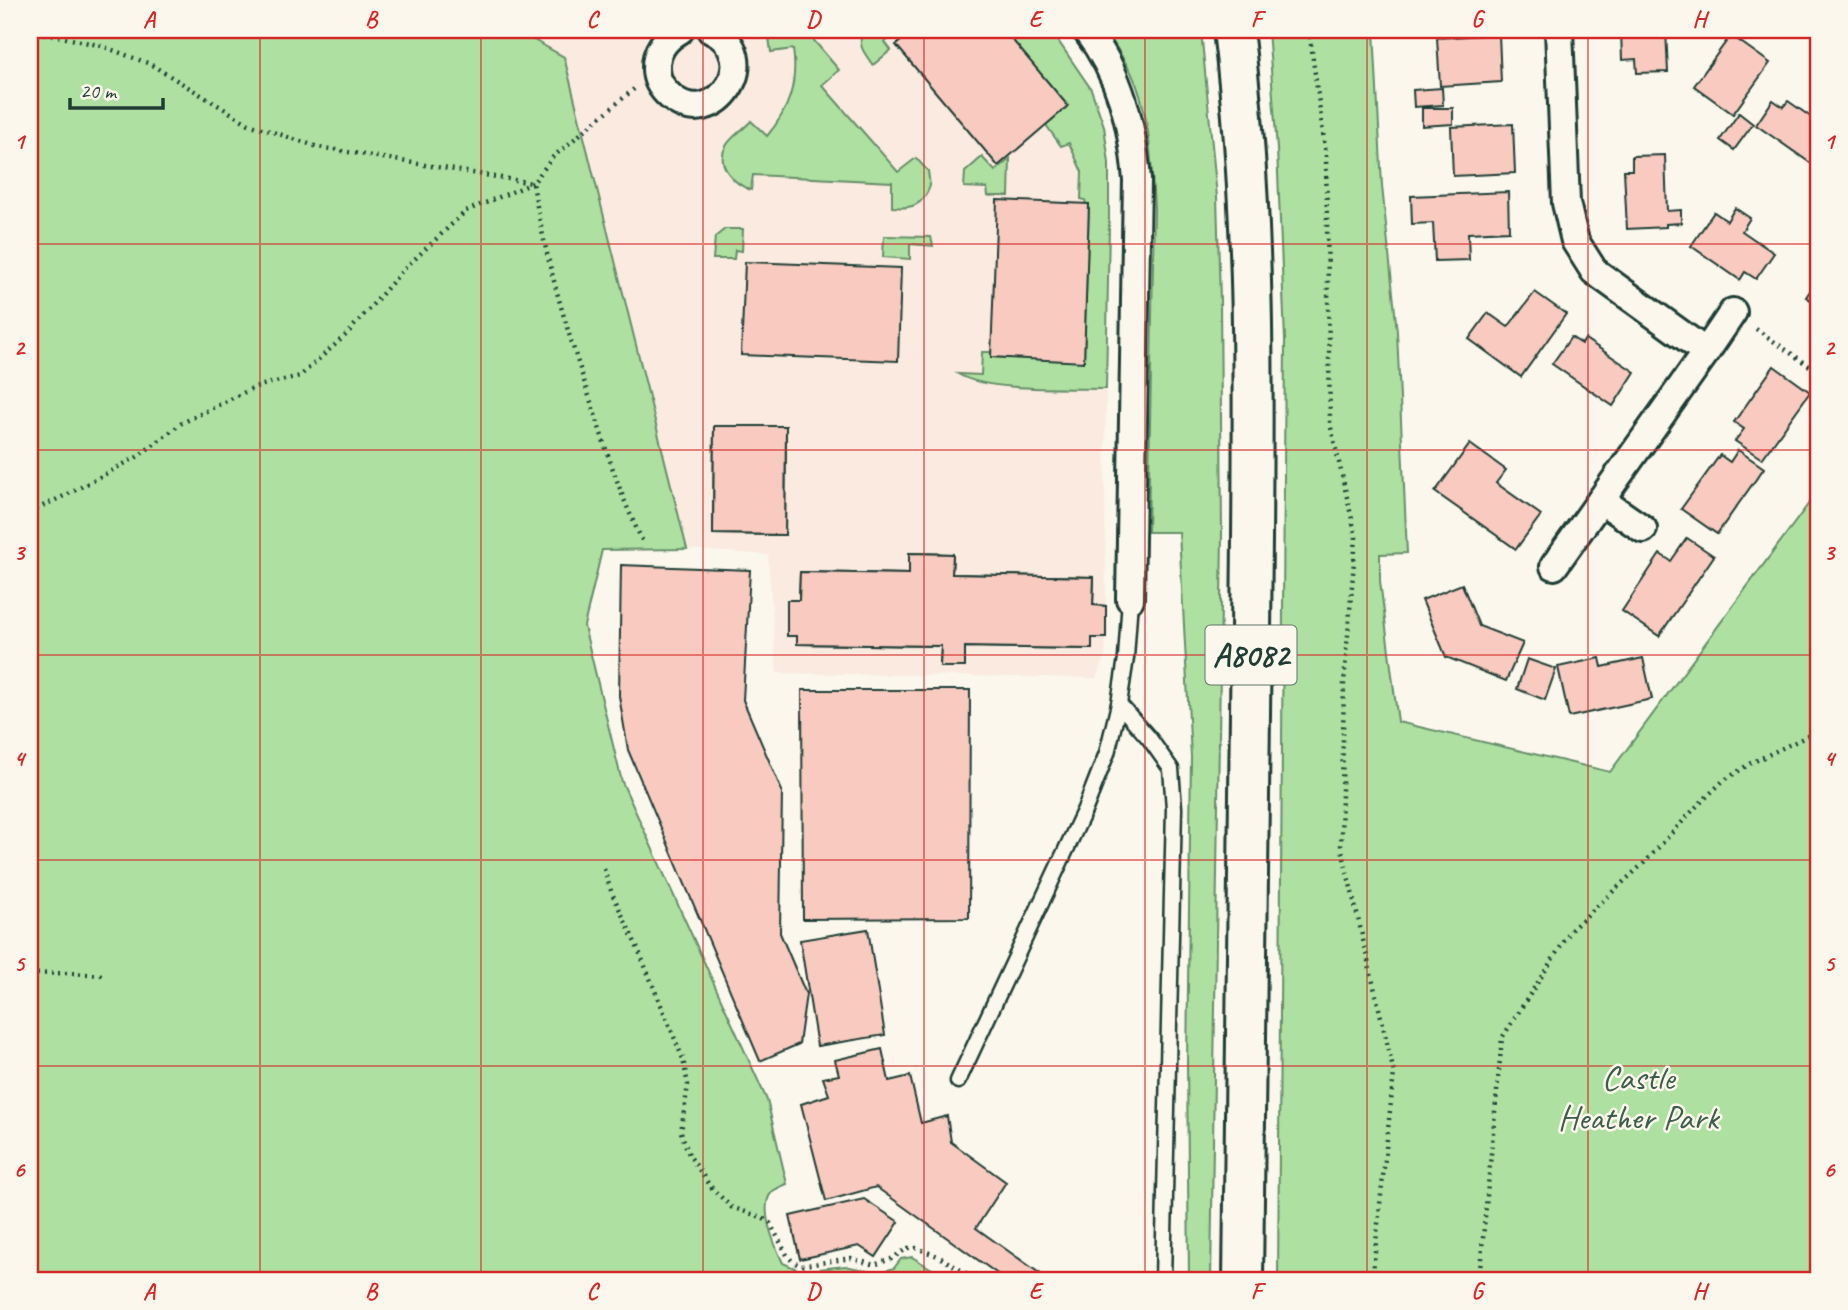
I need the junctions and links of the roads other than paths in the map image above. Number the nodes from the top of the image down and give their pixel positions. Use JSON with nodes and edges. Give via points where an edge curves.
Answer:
{"nodes":[{"id":1,"x":680,"y":30,"type":"edge"},
{"id":2,"x":1086,"y":30,"type":"edge"},
{"id":3,"x":1233,"y":30,"type":"edge"},
{"id":4,"x":1559,"y":30,"type":"edge"},
{"id":5,"x":720,"y":32,"type":"edge"},
{"id":6,"x":1733,"y":312,"type":"road end"},
{"id":7,"x":1706,"y":352,"type":"junction"},
{"id":8,"x":1601,"y":500,"type":"junction"},
{"id":9,"x":1643,"y":529,"type":"dead end"},
{"id":10,"x":1554,"y":566,"type":"dead end"},
{"id":11,"x":1130,"y":599,"type":"joint"},
{"id":12,"x":1119,"y":704,"type":"junction"},
{"id":13,"x":958,"y":1081,"type":"dead end"},
{"id":14,"x":1163,"y":1280,"type":"edge"},
{"id":15,"x":1244,"y":1280,"type":"edge"}],
"edges":[{"from":1,"to":5,"type":"street","via":[[662,45],[656,70],[666,93],[688,106],[713,103],[724,95],[736,72],[731,47]]},
{"from":2,"to":11,"type":"street","via":[[1101,49],[1120,91],[1133,135],[1137,180]]},
{"from":3,"to":15,"type":"main road","number":"A8082","via":[[1248,197],[1254,433]]},
{"from":4,"to":7,"type":"street","via":[[1566,203],[1575,241],[1594,271]]},
{"from":6,"to":7,"type":"street"},
{"from":7,"to":8,"type":"street"},
{"from":8,"to":9,"type":"street"},
{"from":8,"to":10,"type":"street"},
{"from":11,"to":12,"type":"lane"},
{"from":12,"to":13,"type":"lane","via":[[1107,753],[1085,809]]},
{"from":12,"to":14,"type":"lane","via":[[1171,769],[1174,808]]}]}
